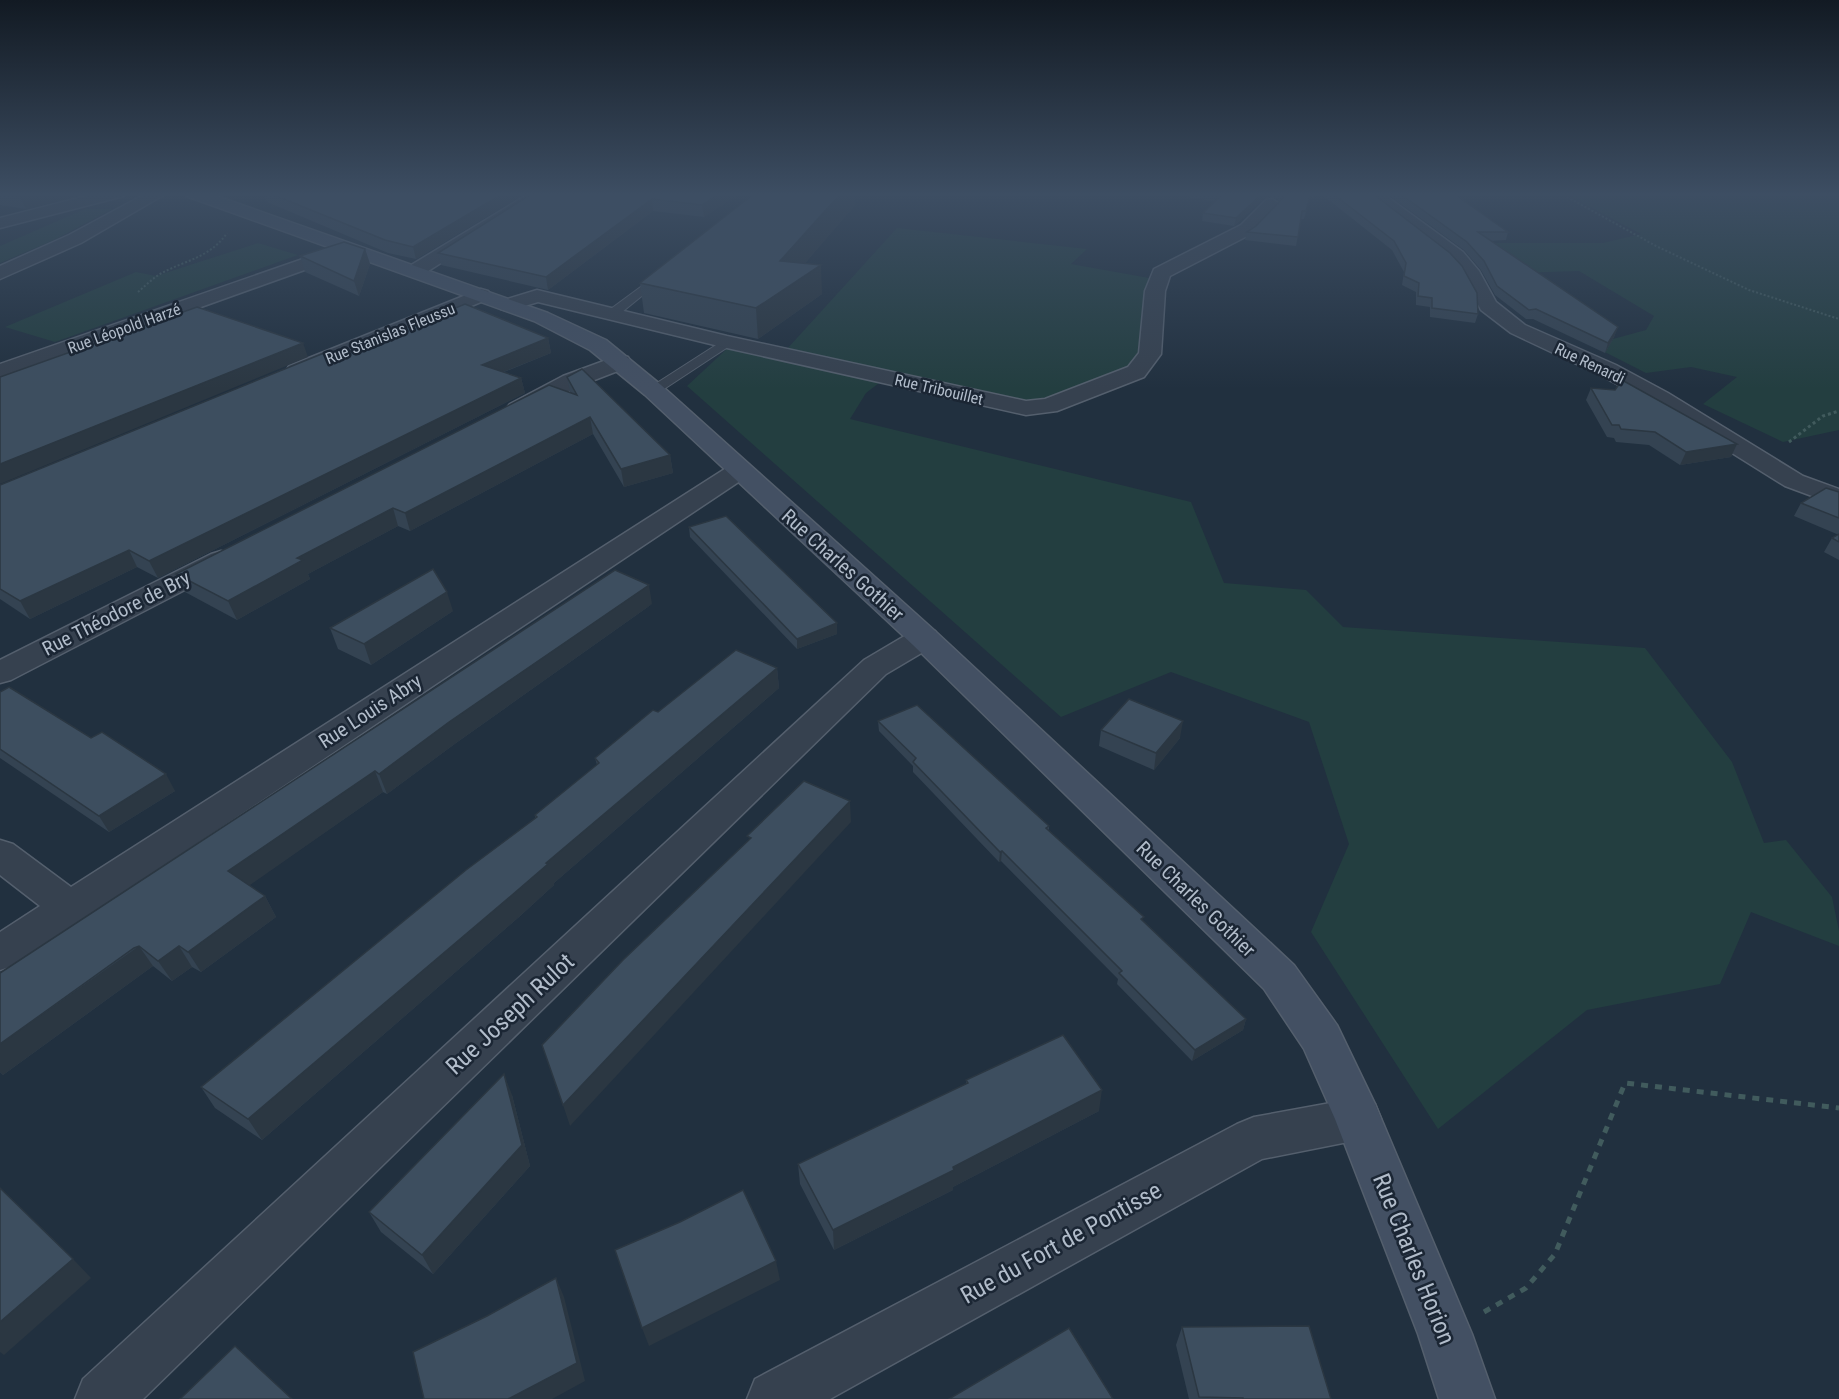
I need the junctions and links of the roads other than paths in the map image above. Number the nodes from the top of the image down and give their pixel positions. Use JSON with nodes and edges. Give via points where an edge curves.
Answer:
{"nodes":[{"id":1,"x":32,"y":258,"type":"edge"},
{"id":2,"x":318,"y":258,"type":"edge"},
{"id":3,"x":381,"y":258,"type":"edge"},
{"id":4,"x":436,"y":258,"type":"edge"},
{"id":5,"x":1193,"y":258,"type":"edge"},
{"id":6,"x":1458,"y":258,"type":"edge"},
{"id":7,"x":675,"y":264,"type":"edge"},
{"id":8,"x":415,"y":271,"type":"junction"},
{"id":9,"x":0,"y":273,"type":"edge"},
{"id":10,"x":495,"y":300,"type":"junction"},
{"id":11,"x":612,"y":314,"type":"junction"},
{"id":12,"x":727,"y":342,"type":"junction"},
{"id":13,"x":620,"y":362,"type":"junction"},
{"id":14,"x":0,"y":372,"type":"edge"},
{"id":15,"x":273,"y":381,"type":"edge"},
{"id":16,"x":653,"y":390,"type":"junction"},
{"id":17,"x":497,"y":419,"type":"edge"},
{"id":18,"x":740,"y":470,"type":"junction"},
{"id":19,"x":1839,"y":498,"type":"edge"},
{"id":20,"x":243,"y":549,"type":"edge"},
{"id":21,"x":924,"y":639,"type":"junction"},
{"id":22,"x":0,"y":673,"type":"edge"},
{"id":23,"x":0,"y":854,"type":"edge"},
{"id":24,"x":69,"y":907,"type":"junction"},
{"id":25,"x":0,"y":952,"type":"edge"},
{"id":26,"x":1358,"y":1119,"type":"junction"},
{"id":27,"x":103,"y":1399,"type":"edge"},
{"id":28,"x":775,"y":1399,"type":"edge"},
{"id":29,"x":1467,"y":1399,"type":"edge"}],
"edges":[{"from":1,"to":9,"type":"street"},
{"from":2,"to":14,"type":"street","name":"Rue Léopold Harzé"},
{"from":3,"to":8,"type":"street","name":"Rue Charles Gothier"},
{"from":4,"to":8,"type":"street"},
{"from":5,"to":12,"type":"street","name":"Rue Tribouillet","via":[[1161,273],[1155,291],[1150,354],[1136,372],[1049,406],[1026,408]]},
{"from":6,"to":19,"type":"street","name":"Rue Renardi","via":[[1488,306],[1518,329],[1660,398],[1794,481]]},
{"from":7,"to":11,"type":"lane"},
{"from":8,"to":10,"type":"street","name":"Rue Charles Gothier"},
{"from":10,"to":11,"type":"street","name":"Rue Tribouillet","via":[[537,296]]},
{"from":10,"to":13,"type":"street","name":"Rue Charles Gothier","via":[[568,328]]},
{"from":10,"to":15,"type":"street","name":"Rue Stanislas Fleussu"},
{"from":11,"to":12,"type":"street","name":"Rue Tribouillet"},
{"from":12,"to":16,"type":"lane"},
{"from":13,"to":16,"type":"street","name":"Rue Charles Gothier"},
{"from":13,"to":17,"type":"street","via":[[571,381]]},
{"from":16,"to":18,"type":"street","name":"Rue Charles Gothier"},
{"from":18,"to":21,"type":"street","name":"Rue Charles Gothier"},
{"from":18,"to":24,"type":"street","name":"Rue Louis Abry"},
{"from":20,"to":22,"type":"street","name":"Rue Théodore de Bry"},
{"from":21,"to":26,"type":"street","name":"Rue Charles Gothier","via":[[1279,977],[1321,1038]]},
{"from":21,"to":27,"type":"street","name":"Rue Joseph Rulot","via":[[876,668]]},
{"from":23,"to":24,"type":"street"},
{"from":24,"to":25,"type":"street","name":"Rue Louis Abry"},
{"from":26,"to":28,"type":"street","name":"Rue du Fort de Pontisse","via":[[1254,1139]]},
{"from":26,"to":29,"type":"street","name":"Rue Charles Horion","via":[[1445,1334]]}]}
